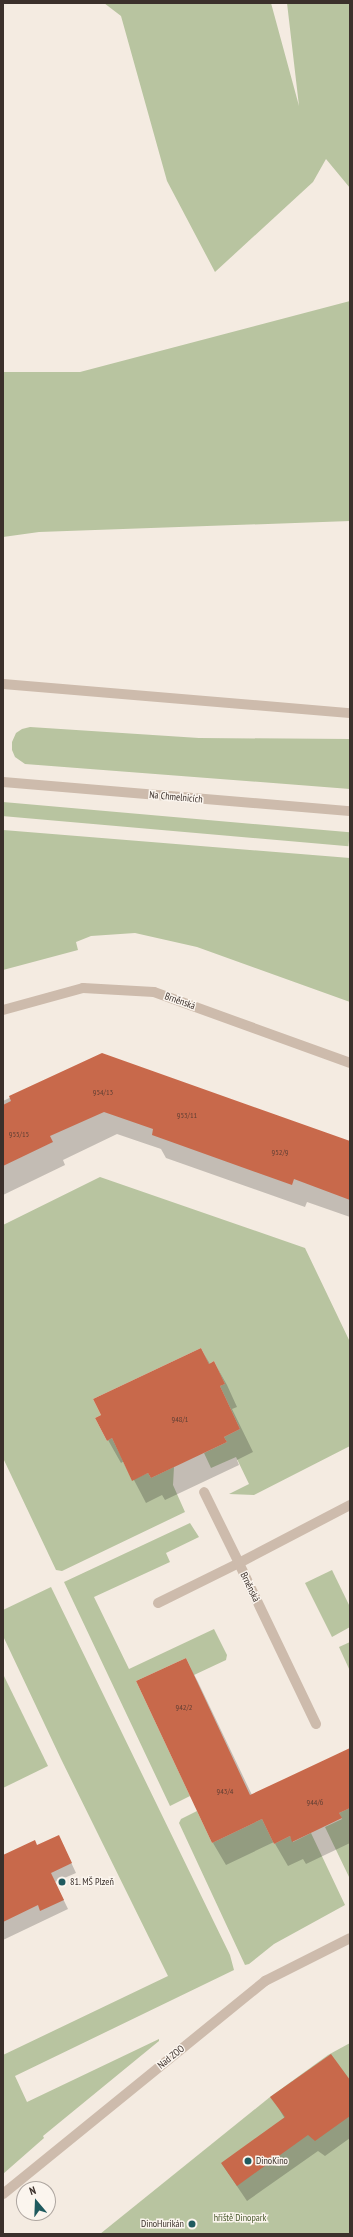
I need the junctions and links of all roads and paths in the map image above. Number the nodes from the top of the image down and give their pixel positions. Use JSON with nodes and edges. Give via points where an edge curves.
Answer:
{"nodes":[{"id":1,"x":3,"y":684,"type":"edge"},
{"id":2,"x":350,"y":713,"type":"edge"},
{"id":3,"x":3,"y":782,"type":"edge"},
{"id":4,"x":350,"y":811,"type":"edge"},
{"id":5,"x":3,"y":1010,"type":"edge"},
{"id":6,"x":350,"y":1063,"type":"edge"},
{"id":7,"x":204,"y":1492,"type":"dead end"},
{"id":8,"x":350,"y":1505,"type":"edge"},
{"id":9,"x":238,"y":1563,"type":"junction"},
{"id":10,"x":158,"y":1603,"type":"dead end"},
{"id":11,"x":316,"y":1724,"type":"dead end"},
{"id":12,"x":350,"y":1938,"type":"edge"},
{"id":13,"x":3,"y":2194,"type":"edge"}],
"edges":[{"from":1,"to":2,"type":"street"},
{"from":3,"to":4,"type":"street","name":"Na Chmelnicích"},
{"from":5,"to":6,"type":"street","name":"Brněnská","via":[[83,988],[154,992]]},
{"from":7,"to":9,"type":"street"},
{"from":8,"to":9,"type":"street","name":"Brněnská"},
{"from":9,"to":10,"type":"street"},
{"from":9,"to":11,"type":"street","name":"Brněnská"},
{"from":12,"to":13,"type":"street","name":"Nad ZOO","via":[[265,1981]]}]}
